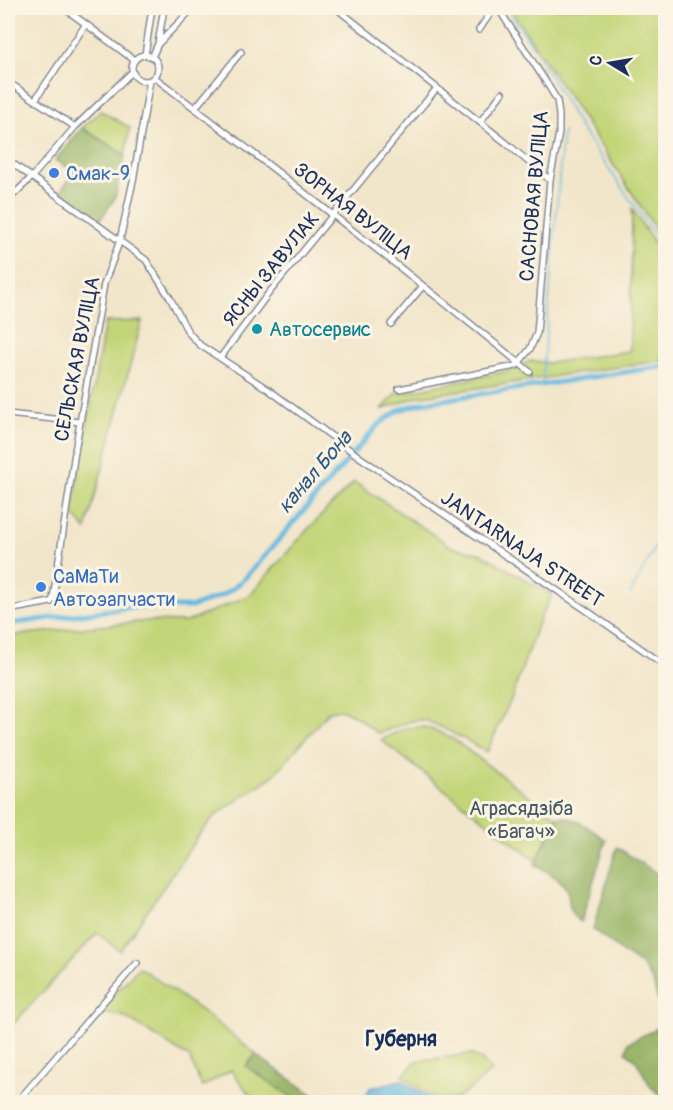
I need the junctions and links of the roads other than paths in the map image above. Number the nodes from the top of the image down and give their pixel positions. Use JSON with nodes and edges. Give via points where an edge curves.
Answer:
{"nodes":[{"id":1,"x":64,"y":8,"type":"edge"},
{"id":2,"x":152,"y":8,"type":"edge"},
{"id":3,"x":164,"y":8,"type":"edge"},
{"id":4,"x":193,"y":8,"type":"edge"},
{"id":5,"x":336,"y":8,"type":"edge"},
{"id":6,"x":494,"y":8,"type":"edge"},
{"id":7,"x":498,"y":8,"type":"edge"},
{"id":8,"x":86,"y":24,"type":"junction"},
{"id":9,"x":479,"y":30,"type":"dead end"},
{"id":10,"x":158,"y":44,"type":"junction"},
{"id":11,"x":241,"y":52,"type":"dead end"},
{"id":12,"x":145,"y":55,"type":"junction"},
{"id":13,"x":152,"y":57,"type":"junction"},
{"id":14,"x":134,"y":60,"type":"junction"},
{"id":15,"x":132,"y":72,"type":"junction"},
{"id":16,"x":152,"y":79,"type":"junction"},
{"id":17,"x":8,"y":82,"type":"edge"},
{"id":18,"x":437,"y":88,"type":"junction"},
{"id":19,"x":502,"y":93,"type":"dead end"},
{"id":20,"x":35,"y":100,"type":"junction"},
{"id":21,"x":195,"y":108,"type":"junction"},
{"id":22,"x":480,"y":122,"type":"junction"},
{"id":23,"x":75,"y":127,"type":"junction"},
{"id":24,"x":8,"y":160,"type":"edge"},
{"id":25,"x":31,"y":178,"type":"junction"},
{"id":26,"x":549,"y":180,"type":"junction"},
{"id":27,"x":8,"y":200,"type":"edge"},
{"id":28,"x":333,"y":215,"type":"junction"},
{"id":29,"x":120,"y":240,"type":"junction"},
{"id":30,"x":423,"y":285,"type":"junction"},
{"id":31,"x":391,"y":324,"type":"dead end"},
{"id":32,"x":220,"y":358,"type":"junction"},
{"id":33,"x":519,"y":364,"type":"junction"},
{"id":34,"x":530,"y":372,"type":"dead end"},
{"id":35,"x":399,"y":389,"type":"dead end"},
{"id":36,"x":8,"y":414,"type":"edge"},
{"id":37,"x":80,"y":422,"type":"junction"},
{"id":38,"x":8,"y":610,"type":"edge"},
{"id":39,"x":666,"y":666,"type":"edge"},
{"id":40,"x":137,"y":963,"type":"dead end"},
{"id":41,"x":17,"y":1102,"type":"edge"}],
"edges":[{"from":1,"to":8,"type":"street"},
{"from":2,"to":12,"type":"street"},
{"from":3,"to":10,"type":"street"},
{"from":4,"to":10,"type":"street"},
{"from":5,"to":18,"type":"street"},
{"from":6,"to":9,"type":"street"},
{"from":7,"to":26,"type":"street","name":"САСНОВАЯ ВУЛІЦА","via":[[556,100],[559,133]]},
{"from":8,"to":14,"type":"street"},
{"from":8,"to":20,"type":"street"},
{"from":10,"to":13,"type":"street"},
{"from":11,"to":21,"type":"street"},
{"from":12,"to":13,"type":"street"},
{"from":12,"to":14,"type":"street"},
{"from":13,"to":16,"type":"street","via":[[158,68]]},
{"from":14,"to":15,"type":"street"},
{"from":15,"to":16,"type":"street","name":"ЗОРНАЯ ВУЛІЦА","via":[[139,80]]},
{"from":15,"to":23,"type":"street"},
{"from":16,"to":21,"type":"street","name":"ЗОРНАЯ ВУЛІЦА"},
{"from":16,"to":29,"type":"street","name":"СЕЛЬСКАЯ ВУЛІЦА"},
{"from":17,"to":20,"type":"street"},
{"from":18,"to":22,"type":"street"},
{"from":18,"to":28,"type":"street","name":"ЯСНЫ ЗАВУЛАК"},
{"from":19,"to":22,"type":"street"},
{"from":20,"to":23,"type":"street"},
{"from":21,"to":28,"type":"street","name":"ЗОРНАЯ ВУЛІЦА"},
{"from":22,"to":26,"type":"street"},
{"from":23,"to":25,"type":"street"},
{"from":24,"to":25,"type":"street","name":"JANTARNAJA STREET"},
{"from":25,"to":27,"type":"street"},
{"from":25,"to":29,"type":"street","name":"JANTARNAJA STREET"},
{"from":26,"to":33,"type":"street","name":"САСНОВАЯ ВУЛІЦА","via":[[537,333]]},
{"from":28,"to":30,"type":"street","name":"ЗОРНАЯ ВУЛІЦА"},
{"from":28,"to":32,"type":"street","name":"ЯСНЫ ЗАВУЛАК"},
{"from":29,"to":32,"type":"street","name":"JANTARNAJA STREET","via":[[146,260],[194,340]]},
{"from":29,"to":37,"type":"street","name":"СЕЛЬСКАЯ ВУЛІЦА","via":[[105,284]]},
{"from":30,"to":31,"type":"street"},
{"from":30,"to":33,"type":"street","name":"ЗОРНАЯ ВУЛІЦА"},
{"from":32,"to":39,"type":"street","name":"JANTARNAJA STREET"},
{"from":33,"to":34,"type":"street","name":"ЗОРНАЯ ВУЛІЦА"},
{"from":33,"to":35,"type":"street"},
{"from":36,"to":37,"type":"street"},
{"from":37,"to":38,"type":"street","name":"СЕЛЬСКАЯ ВУЛІЦА","via":[[53,598],[45,605]]},
{"from":40,"to":41,"type":"street"}]}
